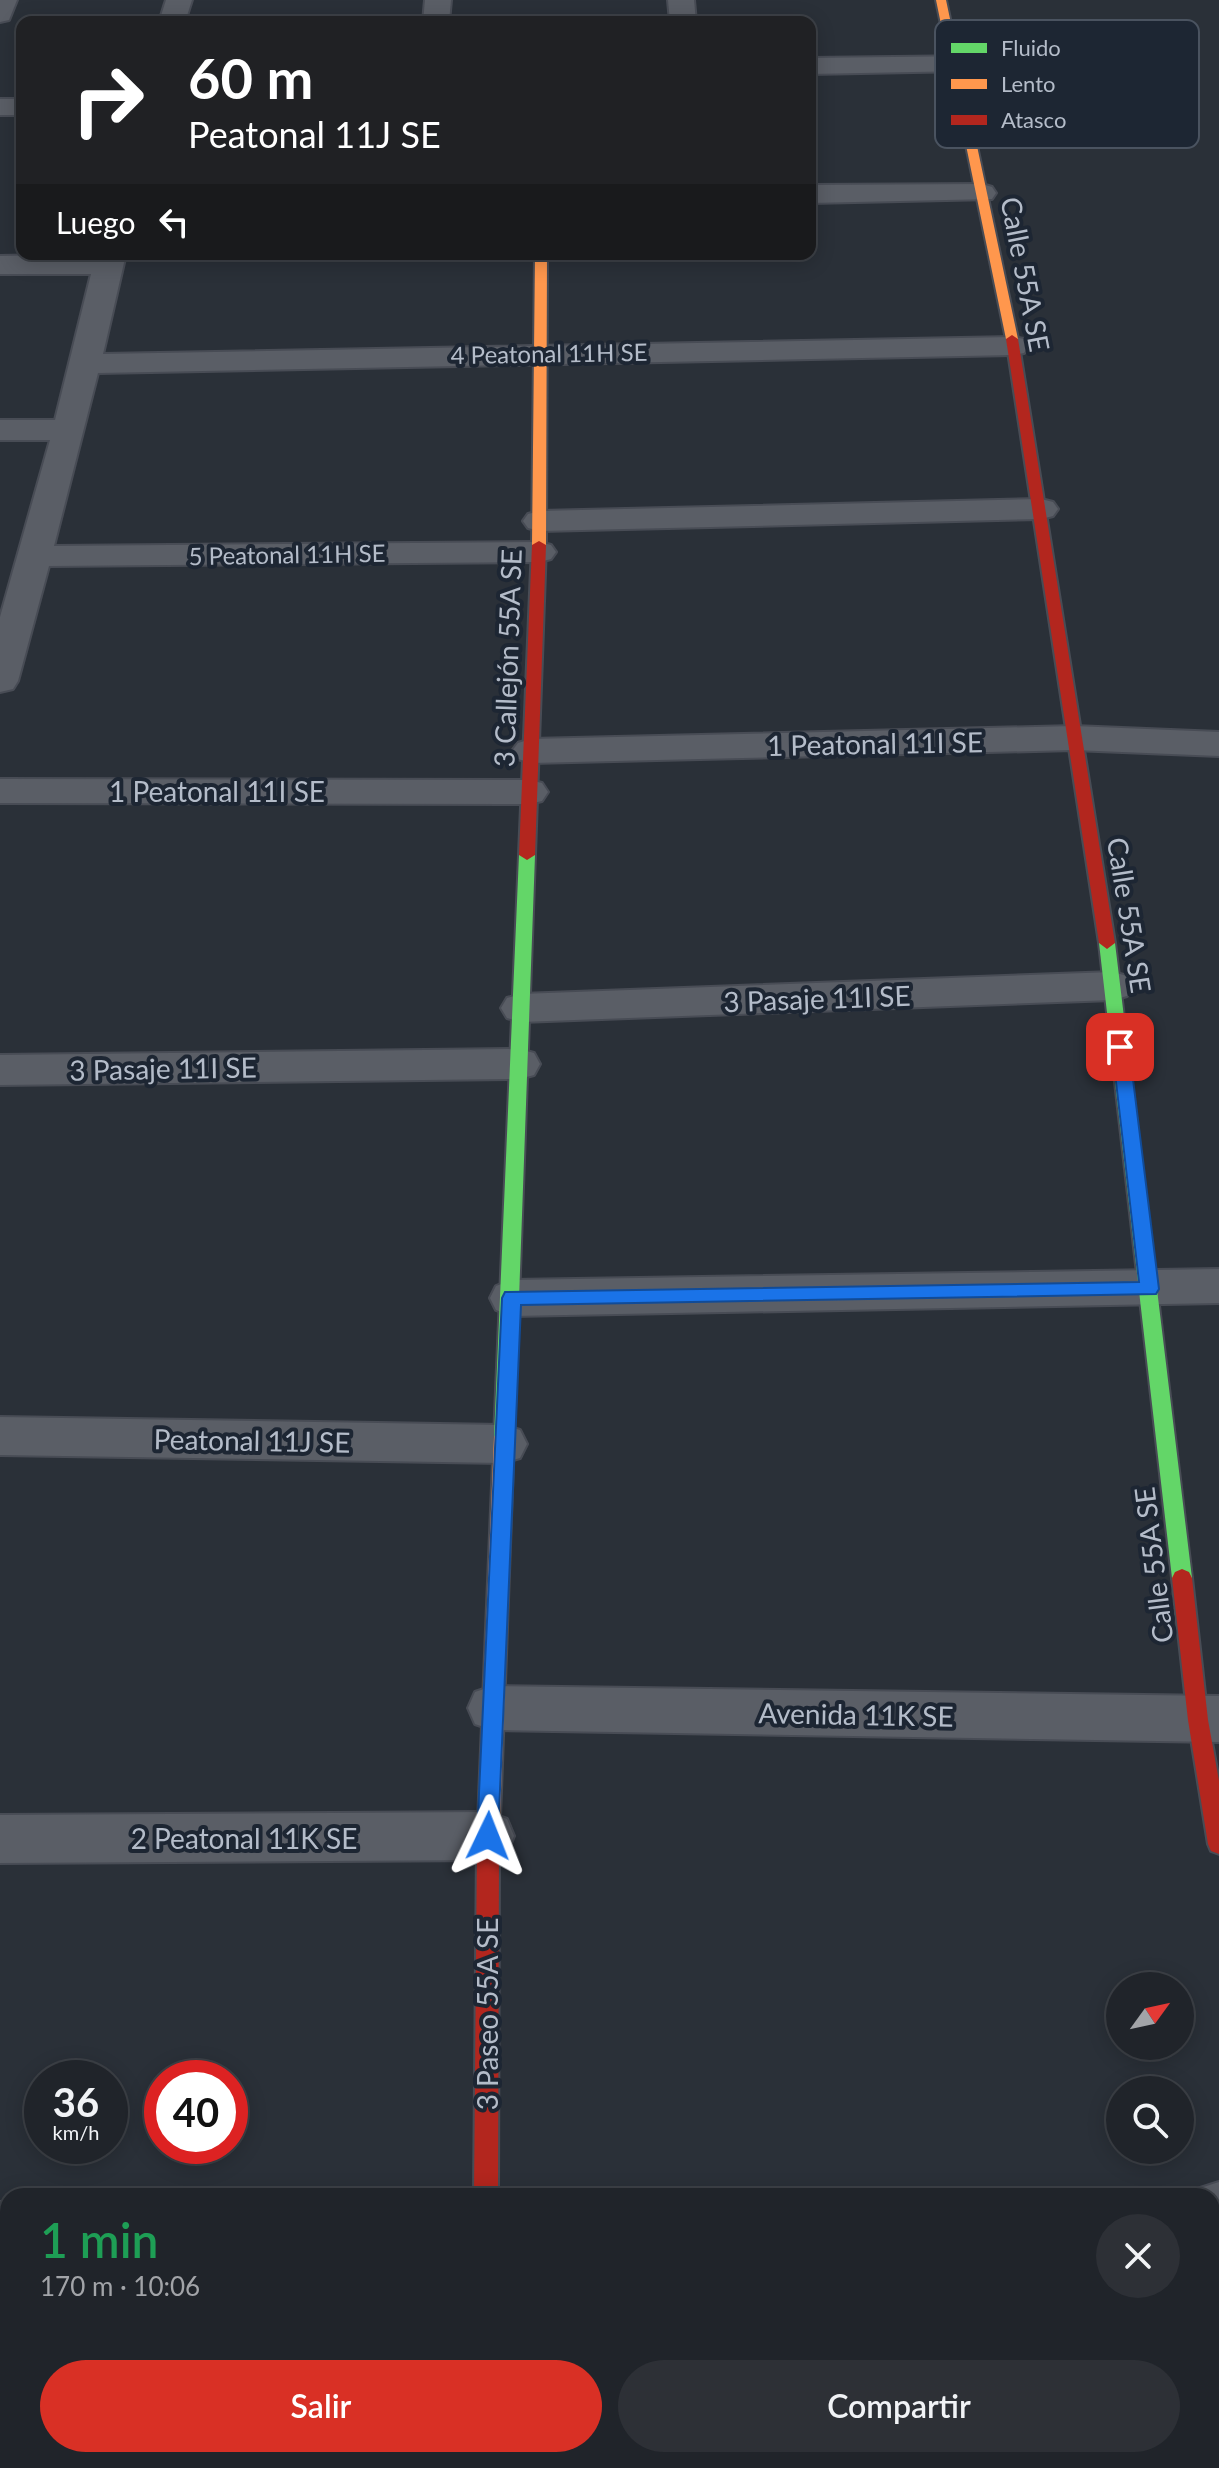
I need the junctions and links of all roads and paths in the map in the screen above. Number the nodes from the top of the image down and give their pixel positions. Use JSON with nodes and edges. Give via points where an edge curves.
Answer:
{"nodes":[{"id":1,"x":4,"y":0,"type":"edge"},
{"id":2,"x":941,"y":0,"type":"edge"},
{"id":3,"x":0,"y":14,"type":"edge"},
{"id":4,"x":945,"y":20,"type":"edge"},
{"id":5,"x":935,"y":65,"type":"edge"},
{"id":6,"x":816,"y":66,"type":"edge"},
{"id":7,"x":972,"y":148,"type":"edge"},
{"id":8,"x":982,"y":193,"type":"junction"},
{"id":9,"x":816,"y":194,"type":"edge"},
{"id":10,"x":110,"y":260,"type":"edge"},
{"id":11,"x":541,"y":260,"type":"edge"},
{"id":12,"x":0,"y":265,"type":"edge"},
{"id":13,"x":1013,"y":346,"type":"junction"},
{"id":14,"x":541,"y":354,"type":"junction"},
{"id":15,"x":85,"y":364,"type":"junction"},
{"id":16,"x":0,"y":430,"type":"edge"},
{"id":17,"x":69,"y":430,"type":"junction"},
{"id":18,"x":1041,"y":509,"type":"junction"},
{"id":19,"x":540,"y":536,"type":"junction"},
{"id":20,"x":34,"y":556,"type":"junction"},
{"id":21,"x":1,"y":670,"type":"edge"},
{"id":22,"x":1074,"y":738,"type":"junction"},
{"id":23,"x":1219,"y":744,"type":"edge"},
{"id":24,"x":531,"y":751,"type":"junction"},
{"id":25,"x":0,"y":791,"type":"edge"},
{"id":26,"x":529,"y":792,"type":"junction"},
{"id":27,"x":1113,"y":986,"type":"junction"},
{"id":28,"x":521,"y":1008,"type":"junction"},
{"id":29,"x":519,"y":1064,"type":"junction"},
{"id":30,"x":0,"y":1070,"type":"edge"},
{"id":31,"x":1219,"y":1286,"type":"edge"},
{"id":32,"x":1149,"y":1289,"type":"junction"},
{"id":33,"x":512,"y":1298,"type":"junction"},
{"id":34,"x":0,"y":1436,"type":"edge"},
{"id":35,"x":503,"y":1444,"type":"junction"},
{"id":36,"x":493,"y":1708,"type":"junction"},
{"id":37,"x":1209,"y":1719,"type":"edge"},
{"id":38,"x":488,"y":1836,"type":"junction"},
{"id":39,"x":0,"y":1839,"type":"edge"},
{"id":40,"x":1219,"y":1844,"type":"edge"},
{"id":41,"x":486,"y":2188,"type":"edge"}],
"edges":[{"from":1,"to":3,"type":"street"},
{"from":2,"to":4,"type":"street","name":"Calle 55A SE"},
{"from":5,"to":6,"type":"street"},
{"from":7,"to":8,"type":"street","name":"Calle 55A SE"},
{"from":8,"to":9,"type":"street"},
{"from":8,"to":13,"type":"street","name":"Calle 55A SE"},
{"from":10,"to":12,"type":"street"},
{"from":10,"to":15,"type":"street"},
{"from":11,"to":14,"type":"street","name":"3 Callejón 55A SE"},
{"from":13,"to":14,"type":"street","name":"4 Peatonal 11H SE"},
{"from":13,"to":18,"type":"street","name":"Calle 55A SE"},
{"from":14,"to":15,"type":"street","name":"4 Peatonal 11H SE"},
{"from":14,"to":19,"type":"street","name":"3 Callejón 55A SE"},
{"from":15,"to":17,"type":"street"},
{"from":16,"to":17,"type":"street"},
{"from":17,"to":20,"type":"street"},
{"from":18,"to":19,"type":"street","name":"5 Peatonal 11H SE"},
{"from":18,"to":22,"type":"street","name":"Calle 55A SE"},
{"from":19,"to":20,"type":"street","name":"5 Peatonal 11H SE"},
{"from":19,"to":24,"type":"street","name":"3 Callejón 55A SE"},
{"from":20,"to":21,"type":"street"},
{"from":22,"to":23,"type":"street","name":"1 Peatonal 11I SE"},
{"from":22,"to":24,"type":"street","name":"1 Peatonal 11I SE"},
{"from":22,"to":27,"type":"street","name":"Calle 55A SE"},
{"from":24,"to":26,"type":"street","name":"3 Callejón 55A SE"},
{"from":25,"to":26,"type":"street","name":"1 Peatonal 11I SE"},
{"from":26,"to":28,"type":"street","name":"3 Callejón 55A SE"},
{"from":27,"to":28,"type":"street","name":"3 Pasaje 11I SE"},
{"from":27,"to":32,"type":"street","name":"Calle 55A SE"},
{"from":28,"to":29,"type":"street","name":"3 Callejón 55A SE"},
{"from":29,"to":30,"type":"street","name":"3 Pasaje 11I SE"},
{"from":29,"to":33,"type":"street","name":"3 Paseo 55A SE"},
{"from":31,"to":32,"type":"street"},
{"from":32,"to":33,"type":"street"},
{"from":32,"to":37,"type":"street","name":"Calle 55A SE"},
{"from":33,"to":35,"type":"street","name":"3 Paseo 55A SE"},
{"from":34,"to":35,"type":"street","name":"Peatonal 11J SE"},
{"from":35,"to":36,"type":"street","name":"3 Paseo 55A SE"},
{"from":36,"to":37,"type":"street","name":"Avenida 11K SE"},
{"from":36,"to":38,"type":"street","name":"3 Paseo 55A SE"},
{"from":37,"to":40,"type":"street","name":"Calle 55A SE"},
{"from":38,"to":39,"type":"street","name":"2 Peatonal 11K SE"},
{"from":38,"to":41,"type":"street","name":"3 Paseo 55A SE"}]}
